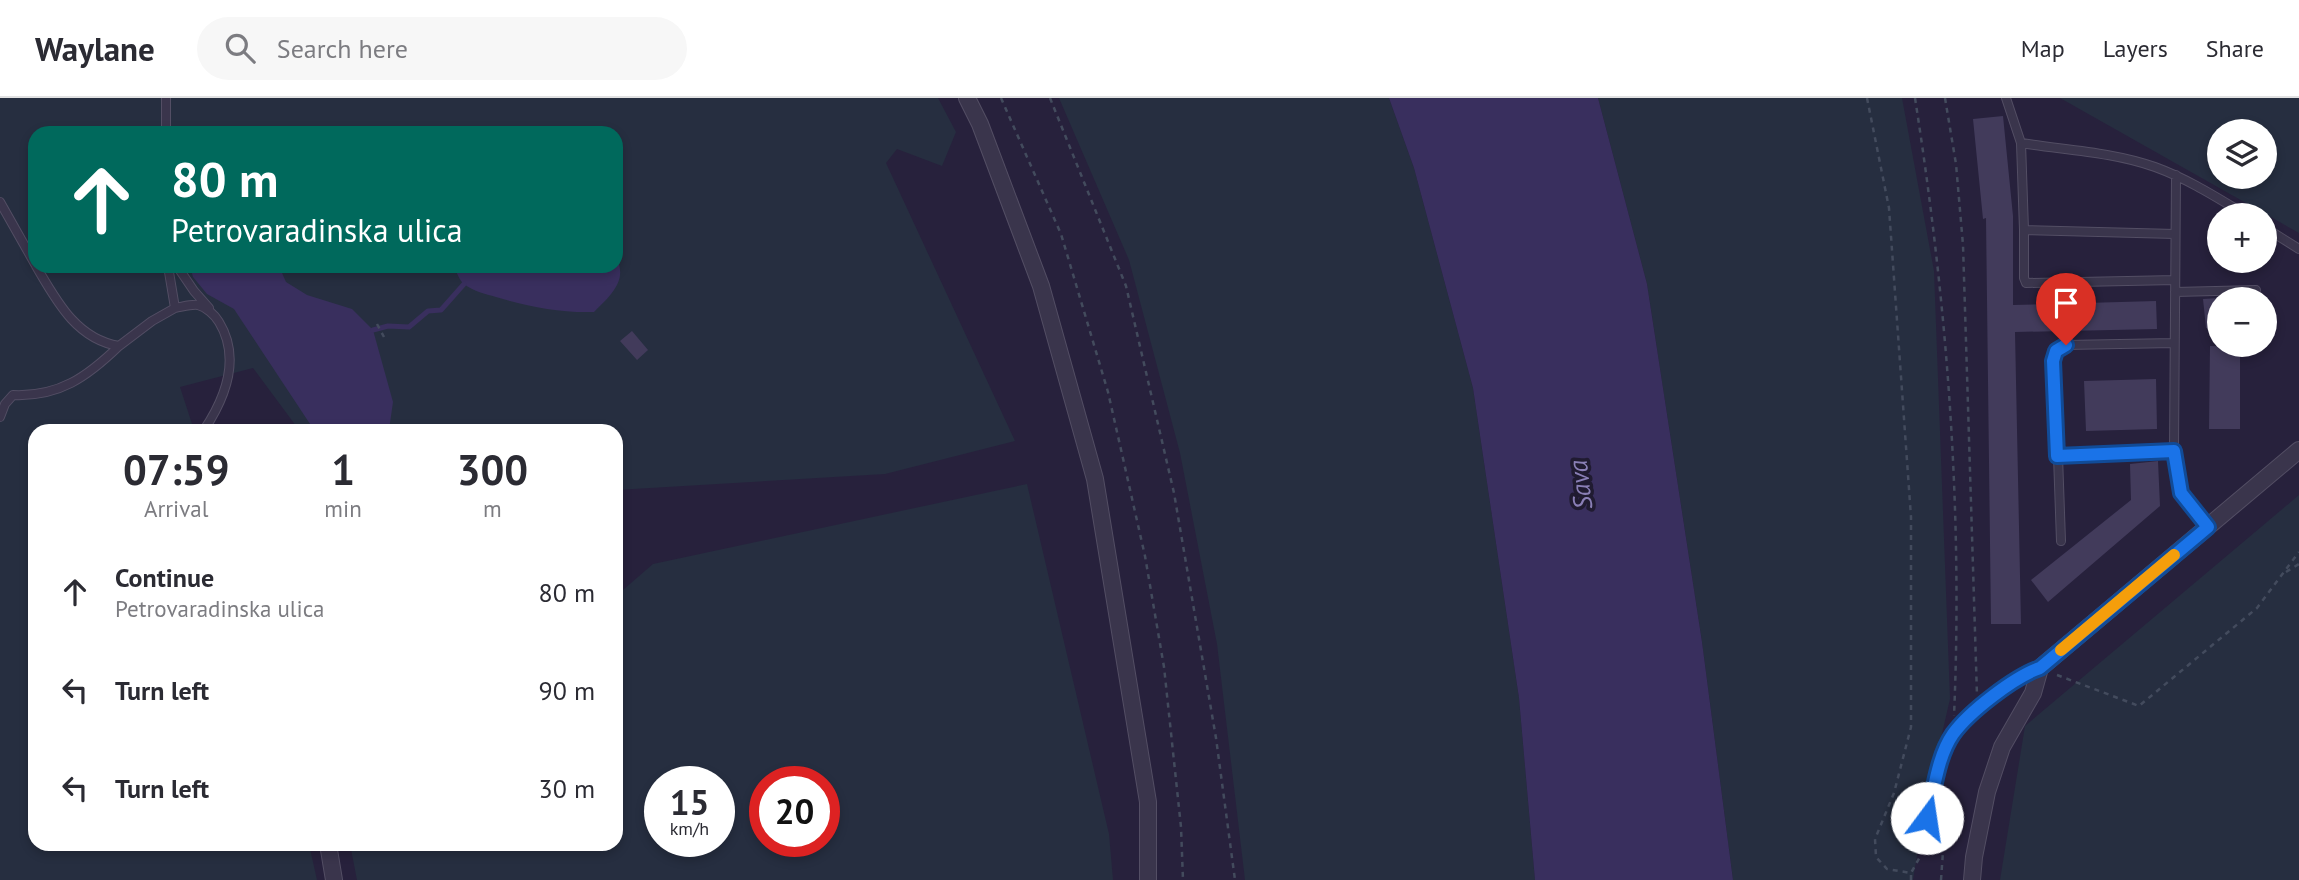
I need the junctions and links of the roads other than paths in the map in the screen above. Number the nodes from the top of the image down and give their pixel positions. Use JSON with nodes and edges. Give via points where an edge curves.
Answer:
{"nodes":[{"id":1,"x":166,"y":98,"type":"edge"},
{"id":2,"x":967,"y":98,"type":"edge"},
{"id":3,"x":2006,"y":98,"type":"edge"},
{"id":4,"x":166,"y":126,"type":"edge"},
{"id":5,"x":2021,"y":143,"type":"junction"},
{"id":6,"x":2176,"y":176,"type":"junction"},
{"id":7,"x":0,"y":202,"type":"edge"},
{"id":8,"x":2227,"y":203,"type":"edge"},
{"id":9,"x":2024,"y":230,"type":"junction"},
{"id":10,"x":2175,"y":234,"type":"junction"},
{"id":11,"x":2277,"y":235,"type":"edge"},
{"id":12,"x":2299,"y":249,"type":"edge"},
{"id":13,"x":28,"y":251,"type":"edge"},
{"id":14,"x":41,"y":273,"type":"edge"},
{"id":15,"x":169,"y":273,"type":"edge"},
{"id":16,"x":182,"y":273,"type":"edge"},
{"id":17,"x":2175,"y":280,"type":"junction"},
{"id":18,"x":2207,"y":291,"type":"edge"},
{"id":19,"x":2175,"y":292,"type":"junction"},
{"id":20,"x":175,"y":308,"type":"junction"},
{"id":21,"x":215,"y":314,"type":"junction"},
{"id":22,"x":2175,"y":343,"type":"junction"},
{"id":23,"x":119,"y":346,"type":"junction"},
{"id":24,"x":0,"y":417,"type":"edge"},
{"id":25,"x":207,"y":424,"type":"edge"},
{"id":26,"x":2299,"y":450,"type":"edge"},
{"id":27,"x":2174,"y":451,"type":"junction"},
{"id":28,"x":2057,"y":456,"type":"junction"},
{"id":29,"x":2208,"y":527,"type":"junction"},
{"id":30,"x":2062,"y":541,"type":"dead end"},
{"id":31,"x":2040,"y":668,"type":"junction"},
{"id":32,"x":1927,"y":818,"type":"road end"},
{"id":33,"x":329,"y":851,"type":"edge"},
{"id":34,"x":334,"y":880,"type":"edge"},
{"id":35,"x":1148,"y":880,"type":"edge"},
{"id":36,"x":1972,"y":880,"type":"edge"}],
"edges":[{"from":1,"to":4,"type":"lane"},
{"from":2,"to":35,"type":"street","via":[[1041,286],[1095,479],[1148,802]]},
{"from":3,"to":5,"type":"lane"},
{"from":5,"to":6,"type":"lane","via":[[2130,160]]},
{"from":5,"to":9,"type":"lane"},
{"from":6,"to":8,"type":"lane"},
{"from":6,"to":10,"type":"lane"},
{"from":7,"to":13,"type":"lane"},
{"from":9,"to":10,"type":"lane"},
{"from":9,"to":17,"type":"lane","via":[[2026,283]]},
{"from":10,"to":17,"type":"lane"},
{"from":11,"to":12,"type":"lane"},
{"from":14,"to":23,"type":"lane","via":[[61,309],[90,335]]},
{"from":15,"to":20,"type":"lane"},
{"from":16,"to":21,"type":"lane"},
{"from":17,"to":19,"type":"lane"},
{"from":18,"to":19,"type":"lane"},
{"from":19,"to":22,"type":"lane"},
{"from":20,"to":21,"type":"lane","via":[[198,305]]},
{"from":20,"to":23,"type":"lane"},
{"from":21,"to":25,"type":"lane","via":[[226,332],[231,370]]},
{"from":22,"to":27,"type":"lane"},
{"from":22,"to":28,"type":"lane","via":[[2066,345],[2056,351]]},
{"from":23,"to":24,"type":"lane","via":[[97,367],[55,390],[13,395]]},
{"from":26,"to":29,"type":"street"},
{"from":27,"to":28,"type":"lane"},
{"from":27,"to":29,"type":"lane","via":[[2181,493]]},
{"from":28,"to":30,"type":"lane"},
{"from":29,"to":31,"type":"street"},
{"from":31,"to":32,"type":"lane","via":[[2003,688],[1953,735]]},
{"from":31,"to":36,"type":"street","via":[[2033,693],[2002,747],[1986,792]]},
{"from":33,"to":34,"type":"street"}]}
